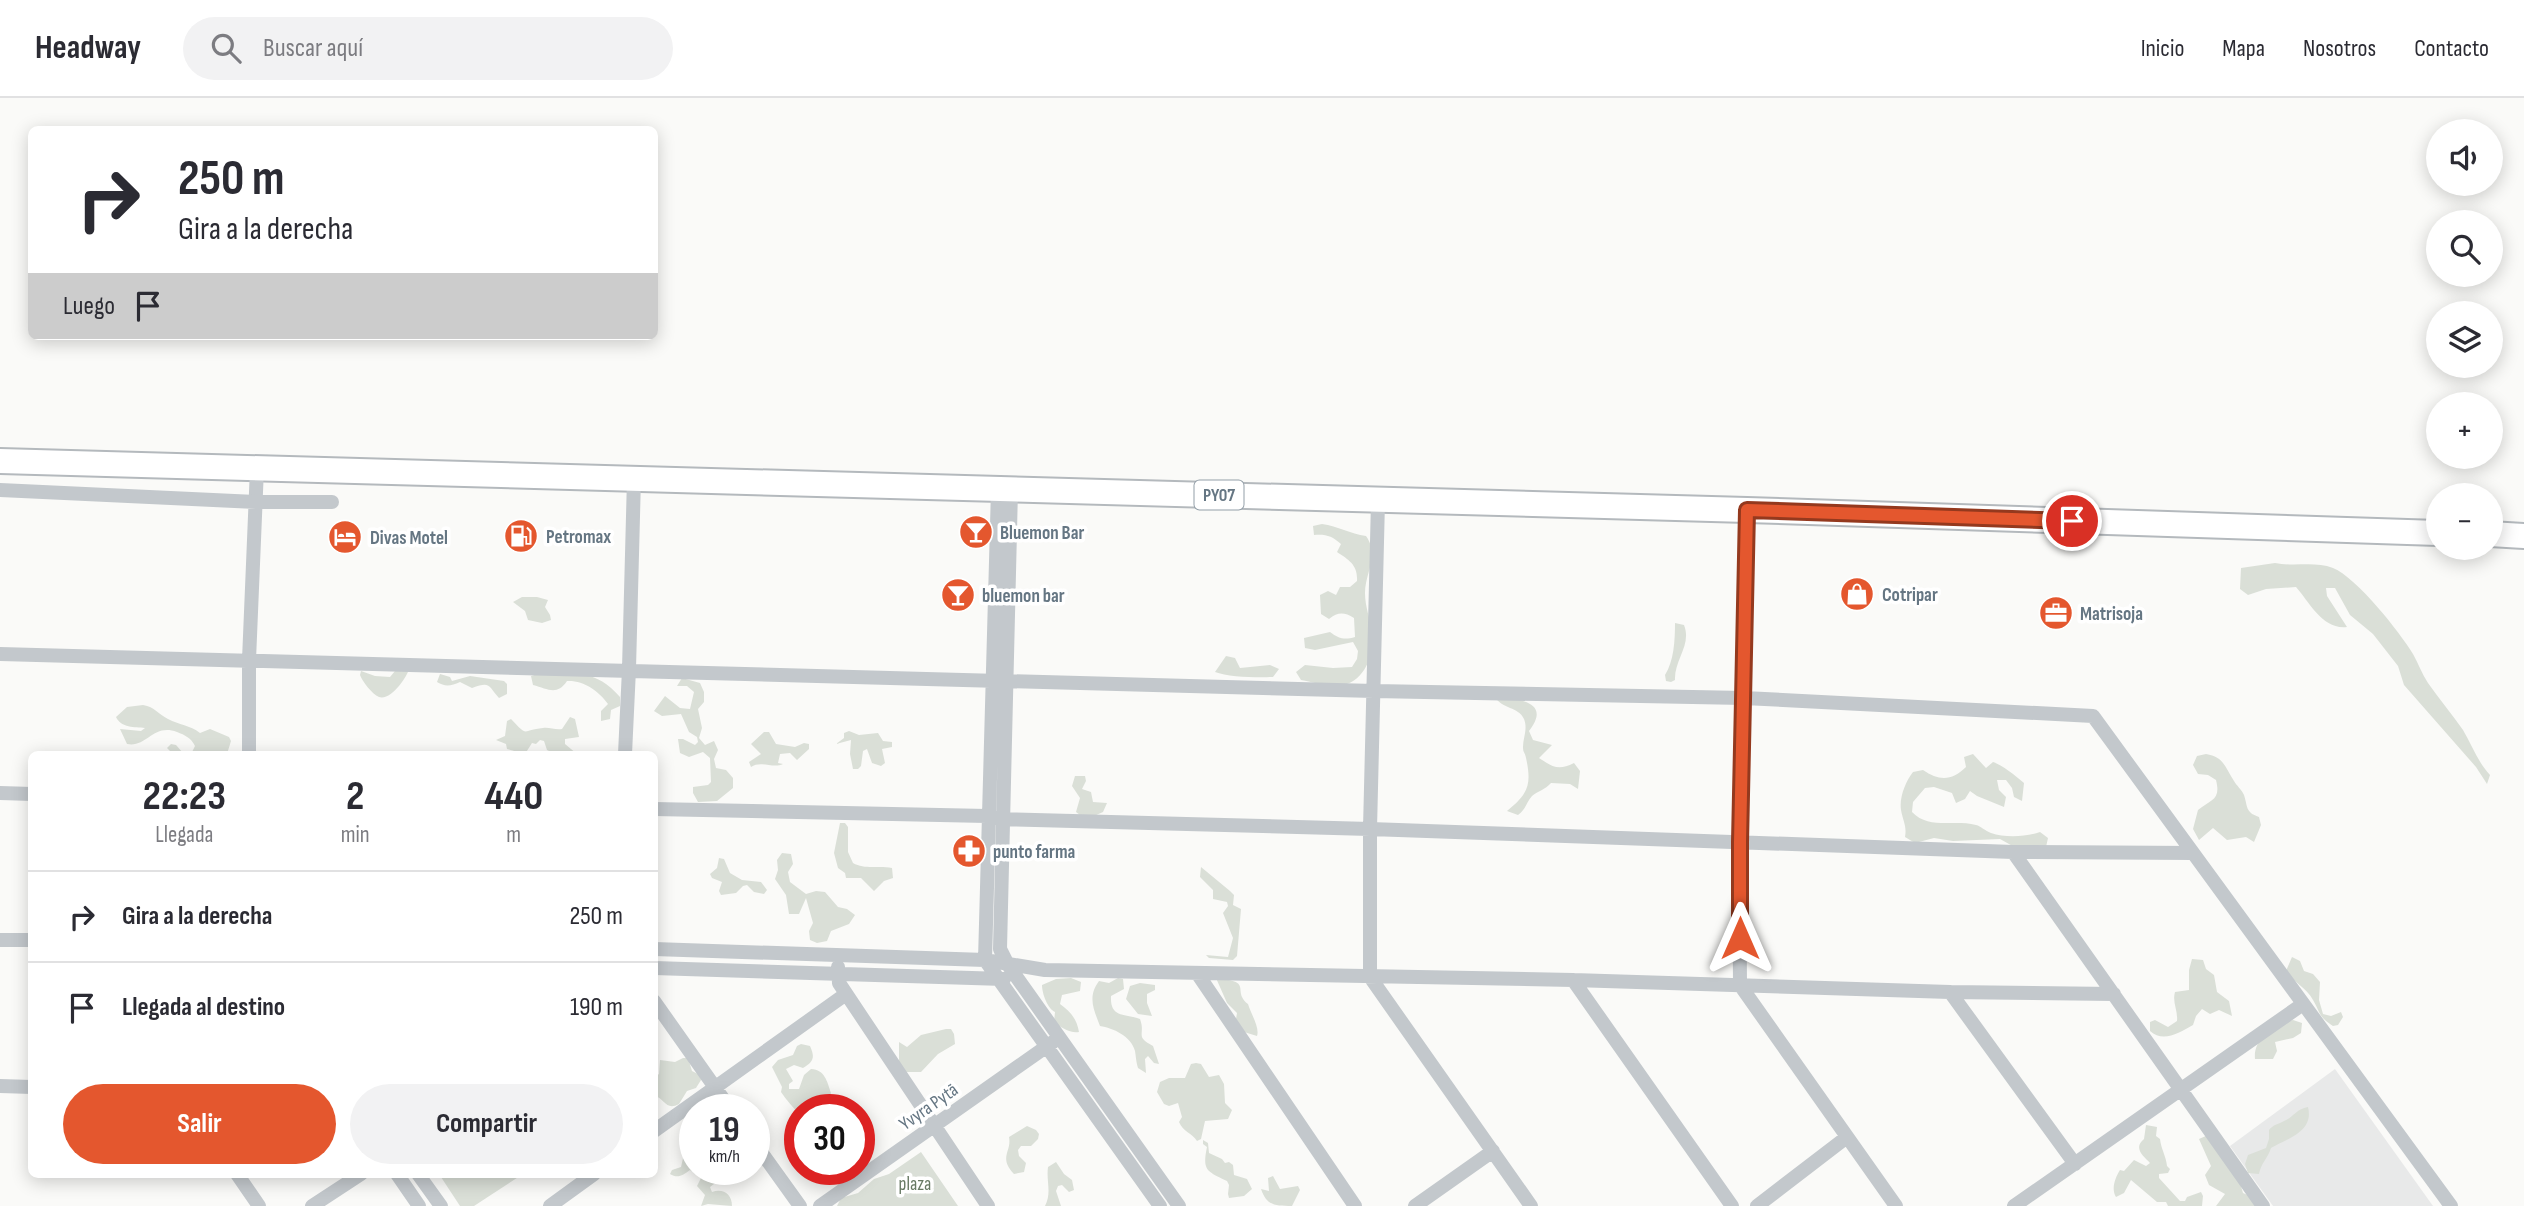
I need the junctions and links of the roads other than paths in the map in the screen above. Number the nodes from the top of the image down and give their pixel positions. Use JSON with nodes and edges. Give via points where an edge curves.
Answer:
{"nodes":[{"id":1,"x":0,"y":460,"type":"edge"},
{"id":2,"x":257,"y":468,"type":"junction"},
{"id":3,"x":634,"y":478,"type":"junction"},
{"id":4,"x":1005,"y":489,"type":"junction"},
{"id":5,"x":0,"y":490,"type":"edge"},
{"id":6,"x":1378,"y":501,"type":"junction"},
{"id":7,"x":256,"y":502,"type":"junction"},
{"id":8,"x":332,"y":502,"type":"dead end"},
{"id":9,"x":1747,"y":510,"type":"junction"},
{"id":10,"x":2426,"y":533,"type":"edge"},
{"id":11,"x":2503,"y":535,"type":"edge"},
{"id":12,"x":2524,"y":536,"type":"edge"},
{"id":13,"x":0,"y":654,"type":"edge"},
{"id":14,"x":249,"y":660,"type":"junction"},
{"id":15,"x":629,"y":670,"type":"junction"},
{"id":16,"x":999,"y":681,"type":"junction"},
{"id":17,"x":1374,"y":691,"type":"junction"},
{"id":18,"x":1744,"y":698,"type":"junction"},
{"id":19,"x":249,"y":751,"type":"edge"},
{"id":20,"x":625,"y":751,"type":"edge"},
{"id":21,"x":0,"y":793,"type":"edge"},
{"id":22,"x":28,"y":794,"type":"edge"},
{"id":23,"x":658,"y":809,"type":"edge"},
{"id":24,"x":995,"y":818,"type":"junction"},
{"id":25,"x":1370,"y":829,"type":"junction"},
{"id":26,"x":1740,"y":842,"type":"junction"},
{"id":27,"x":2013,"y":852,"type":"junction"},
{"id":28,"x":2193,"y":853,"type":"junction"},
{"id":29,"x":0,"y":940,"type":"edge"},
{"id":30,"x":28,"y":940,"type":"edge"},
{"id":31,"x":658,"y":949,"type":"edge"},
{"id":32,"x":837,"y":955,"type":"junction"},
{"id":33,"x":985,"y":960,"type":"junction"},
{"id":34,"x":1008,"y":965,"type":"junction"},
{"id":35,"x":658,"y":968,"type":"edge"},
{"id":36,"x":1045,"y":970,"type":"junction"},
{"id":37,"x":838,"y":973,"type":"junction"},
{"id":38,"x":1197,"y":973,"type":"junction"},
{"id":39,"x":1370,"y":977,"type":"junction"},
{"id":40,"x":997,"y":978,"type":"junction"},
{"id":41,"x":1573,"y":980,"type":"junction"},
{"id":42,"x":1020,"y":981,"type":"junction"},
{"id":43,"x":1740,"y":985,"type":"junction"},
{"id":44,"x":1950,"y":992,"type":"junction"},
{"id":45,"x":846,"y":994,"type":"junction"},
{"id":46,"x":2114,"y":994,"type":"junction"},
{"id":47,"x":2303,"y":1004,"type":"junction"},
{"id":48,"x":658,"y":1007,"type":"edge"},
{"id":49,"x":1061,"y":1039,"type":"junction"},
{"id":50,"x":1046,"y":1046,"type":"junction"},
{"id":51,"x":0,"y":1086,"type":"edge"},
{"id":52,"x":28,"y":1087,"type":"edge"},
{"id":53,"x":715,"y":1087,"type":"junction"},
{"id":54,"x":2181,"y":1089,"type":"junction"},
{"id":55,"x":720,"y":1094,"type":"edge"},
{"id":56,"x":934,"y":1125,"type":"junction"},
{"id":57,"x":658,"y":1128,"type":"edge"},
{"id":58,"x":1847,"y":1137,"type":"junction"},
{"id":59,"x":1493,"y":1152,"type":"junction"},
{"id":60,"x":770,"y":1164,"type":"edge"},
{"id":61,"x":2075,"y":1164,"type":"junction"},
{"id":62,"x":240,"y":1178,"type":"edge"},
{"id":63,"x":355,"y":1178,"type":"edge"},
{"id":64,"x":400,"y":1178,"type":"edge"},
{"id":65,"x":421,"y":1178,"type":"edge"},
{"id":66,"x":588,"y":1178,"type":"edge"},
{"id":67,"x":259,"y":1206,"type":"edge"},
{"id":68,"x":312,"y":1206,"type":"edge"},
{"id":69,"x":419,"y":1206,"type":"edge"},
{"id":70,"x":441,"y":1206,"type":"edge"},
{"id":71,"x":550,"y":1206,"type":"edge"},
{"id":72,"x":800,"y":1206,"type":"edge"},
{"id":73,"x":820,"y":1206,"type":"edge"},
{"id":74,"x":988,"y":1206,"type":"edge"},
{"id":75,"x":1160,"y":1206,"type":"edge"},
{"id":76,"x":1179,"y":1206,"type":"edge"},
{"id":77,"x":1355,"y":1206,"type":"edge"},
{"id":78,"x":1415,"y":1206,"type":"edge"},
{"id":79,"x":1531,"y":1206,"type":"edge"},
{"id":80,"x":1732,"y":1206,"type":"edge"},
{"id":81,"x":1757,"y":1206,"type":"edge"},
{"id":82,"x":1896,"y":1206,"type":"edge"},
{"id":83,"x":2014,"y":1206,"type":"edge"},
{"id":84,"x":2263,"y":1206,"type":"edge"},
{"id":85,"x":2451,"y":1206,"type":"edge"}],
"edges":[{"from":1,"to":2,"type":"highway","number":"PY07"},
{"from":2,"to":3,"type":"highway","number":"PY07"},
{"from":2,"to":7,"type":"street"},
{"from":3,"to":4,"type":"highway","number":"PY07"},
{"from":3,"to":15,"type":"street"},
{"from":4,"to":6,"type":"highway","number":"PY07"},
{"from":4,"to":16,"type":"street"},
{"from":5,"to":7,"type":"street"},
{"from":6,"to":9,"type":"highway","number":"PY07"},
{"from":6,"to":17,"type":"street"},
{"from":7,"to":8,"type":"street"},
{"from":7,"to":14,"type":"street"},
{"from":9,"to":10,"type":"highway","number":"PY07"},
{"from":9,"to":18,"type":"street"},
{"from":11,"to":12,"type":"highway"},
{"from":13,"to":14,"type":"street"},
{"from":14,"to":15,"type":"street"},
{"from":14,"to":19,"type":"street"},
{"from":15,"to":16,"type":"street"},
{"from":15,"to":20,"type":"street"},
{"from":16,"to":17,"type":"street"},
{"from":16,"to":24,"type":"street"},
{"from":17,"to":18,"type":"street"},
{"from":17,"to":25,"type":"street"},
{"from":18,"to":26,"type":"street"},
{"from":18,"to":28,"type":"street","via":[[2093,716]]},
{"from":21,"to":22,"type":"street"},
{"from":23,"to":24,"type":"street"},
{"from":24,"to":25,"type":"street"},
{"from":24,"to":33,"type":"street"},
{"from":24,"to":34,"type":"street","via":[[1000,949]]},
{"from":25,"to":26,"type":"street"},
{"from":25,"to":39,"type":"street"},
{"from":26,"to":27,"type":"street"},
{"from":26,"to":43,"type":"street"},
{"from":27,"to":28,"type":"street"},
{"from":27,"to":46,"type":"street"},
{"from":28,"to":47,"type":"street"},
{"from":29,"to":30,"type":"street"},
{"from":31,"to":32,"type":"street"},
{"from":32,"to":33,"type":"street"},
{"from":32,"to":37,"type":"street"},
{"from":33,"to":34,"type":"street"},
{"from":33,"to":40,"type":"street"},
{"from":34,"to":36,"type":"street"},
{"from":34,"to":42,"type":"street"},
{"from":35,"to":37,"type":"street"},
{"from":36,"to":38,"type":"street"},
{"from":36,"to":42,"type":"street"},
{"from":37,"to":40,"type":"street"},
{"from":37,"to":45,"type":"street"},
{"from":38,"to":39,"type":"street"},
{"from":38,"to":77,"type":"street"},
{"from":39,"to":41,"type":"street"},
{"from":39,"to":59,"type":"street"},
{"from":40,"to":42,"type":"street"},
{"from":40,"to":50,"type":"street"},
{"from":41,"to":43,"type":"street"},
{"from":41,"to":80,"type":"street"},
{"from":42,"to":49,"type":"street"},
{"from":43,"to":44,"type":"street"},
{"from":43,"to":58,"type":"street"},
{"from":44,"to":46,"type":"street"},
{"from":44,"to":61,"type":"street"},
{"from":45,"to":53,"type":"street"},
{"from":45,"to":56,"type":"street"},
{"from":46,"to":54,"type":"street"},
{"from":47,"to":54,"type":"street"},
{"from":47,"to":85,"type":"street"},
{"from":48,"to":53,"type":"street"},
{"from":49,"to":50,"type":"street","name":"Yvyra Pytã"},
{"from":49,"to":76,"type":"street"},
{"from":50,"to":56,"type":"street","name":"Yvyra Pytã"},
{"from":50,"to":75,"type":"street"},
{"from":51,"to":52,"type":"street"},
{"from":53,"to":55,"type":"street"},
{"from":53,"to":57,"type":"street"},
{"from":54,"to":61,"type":"street"},
{"from":54,"to":84,"type":"street"},
{"from":56,"to":73,"type":"street","name":"Yvyra Pytã"},
{"from":56,"to":74,"type":"street"},
{"from":58,"to":81,"type":"street"},
{"from":58,"to":82,"type":"street"},
{"from":59,"to":78,"type":"street"},
{"from":59,"to":79,"type":"street"},
{"from":60,"to":72,"type":"street"},
{"from":61,"to":83,"type":"street"},
{"from":62,"to":67,"type":"street"},
{"from":63,"to":68,"type":"street"},
{"from":64,"to":69,"type":"street"},
{"from":65,"to":70,"type":"street"},
{"from":66,"to":71,"type":"street"}]}
